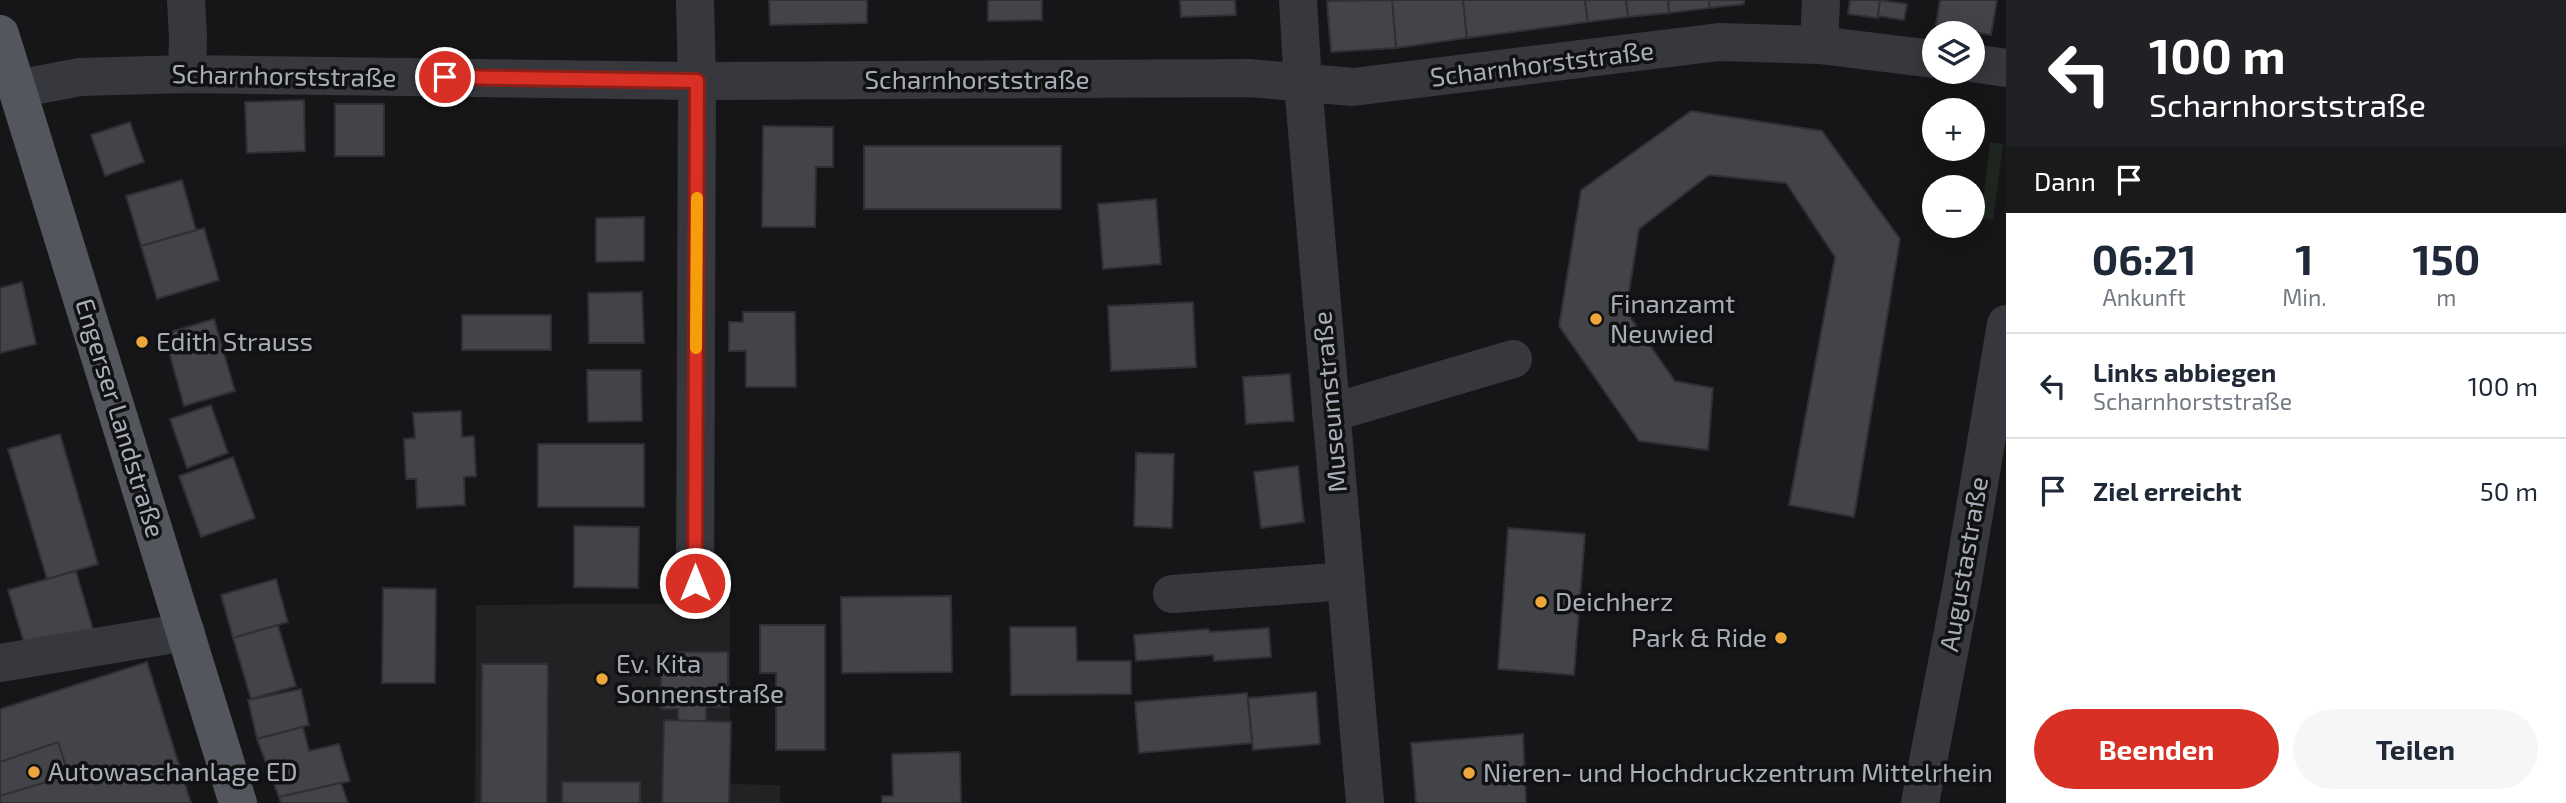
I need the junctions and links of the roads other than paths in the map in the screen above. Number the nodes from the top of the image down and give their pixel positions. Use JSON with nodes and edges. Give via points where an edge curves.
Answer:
{"nodes":[{"id":1,"x":186,"y":0,"type":"edge"},
{"id":2,"x":695,"y":0,"type":"edge"},
{"id":3,"x":1298,"y":0,"type":"edge"},
{"id":4,"x":1821,"y":0,"type":"edge"},
{"id":5,"x":1819,"y":45,"type":"junction"},
{"id":6,"x":2,"y":48,"type":"edge"},
{"id":7,"x":1922,"y":58,"type":"edge"},
{"id":8,"x":1985,"y":65,"type":"edge"},
{"id":9,"x":2006,"y":68,"type":"edge"},
{"id":10,"x":187,"y":74,"type":"junction"},
{"id":11,"x":697,"y":81,"type":"junction"},
{"id":12,"x":1303,"y":84,"type":"junction"},
{"id":13,"x":17,"y":89,"type":"junction"},
{"id":14,"x":2006,"y":324,"type":"edge"},
{"id":15,"x":1513,"y":359,"type":"dead end"},
{"id":16,"x":1331,"y":413,"type":"junction"},
{"id":17,"x":1346,"y":581,"type":"junction"},
{"id":18,"x":695,"y":583,"type":"dead end"},
{"id":19,"x":1172,"y":594,"type":"dead end"},
{"id":20,"x":186,"y":632,"type":"junction"},
{"id":21,"x":0,"y":663,"type":"edge"},
{"id":22,"x":238,"y":803,"type":"edge"},
{"id":23,"x":1365,"y":803,"type":"edge"},
{"id":24,"x":1920,"y":803,"type":"edge"}],
"edges":[{"from":1,"to":10,"type":"street"},
{"from":2,"to":11,"type":"street"},
{"from":3,"to":12,"type":"street","name":"Museumstraße"},
{"from":4,"to":5,"type":"street"},
{"from":5,"to":7,"type":"street","name":"Scharnhorststraße"},
{"from":5,"to":12,"type":"street","name":"Scharnhorststraße","via":[[1718,43],[1353,86]]},
{"from":6,"to":13,"type":"main road","name":"Engerser Landstraße"},
{"from":8,"to":9,"type":"street"},
{"from":10,"to":11,"type":"street","name":"Scharnhorststraße"},
{"from":10,"to":13,"type":"street","name":"Scharnhorststraße","via":[[80,77]]},
{"from":11,"to":12,"type":"street","name":"Scharnhorststraße","via":[[1249,78]]},
{"from":11,"to":18,"type":"street"},
{"from":12,"to":16,"type":"street","name":"Museumstraße"},
{"from":13,"to":20,"type":"main road","name":"Engerser Landstraße"},
{"from":14,"to":24,"type":"street","name":"Augustastraße"},
{"from":15,"to":16,"type":"street"},
{"from":16,"to":17,"type":"street","name":"Museumstraße"},
{"from":17,"to":19,"type":"street"},
{"from":17,"to":23,"type":"street","name":"Museumstraße"},
{"from":20,"to":21,"type":"street"},
{"from":20,"to":22,"type":"main road","name":"Engerser Landstraße"}]}
